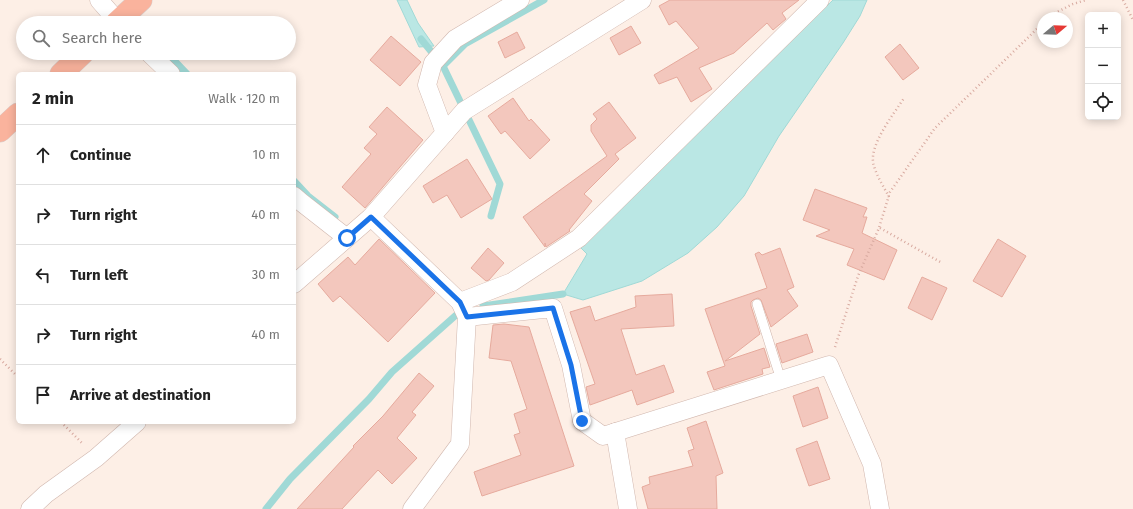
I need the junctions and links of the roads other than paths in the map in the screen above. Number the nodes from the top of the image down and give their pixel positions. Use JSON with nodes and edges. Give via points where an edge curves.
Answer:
{"nodes":[{"id":1,"x":99,"y":0,"type":"edge"},
{"id":2,"x":141,"y":0,"type":"edge"},
{"id":3,"x":520,"y":0,"type":"edge"},
{"id":4,"x":642,"y":0,"type":"edge"},
{"id":5,"x":820,"y":0,"type":"edge"},
{"id":6,"x":112,"y":16,"type":"edge"},
{"id":7,"x":124,"y":16,"type":"edge"},
{"id":8,"x":76,"y":60,"type":"edge"},
{"id":9,"x":156,"y":60,"type":"edge"},
{"id":10,"x":63,"y":72,"type":"edge"},
{"id":11,"x":169,"y":72,"type":"edge"},
{"id":12,"x":16,"y":116,"type":"edge"},
{"id":13,"x":0,"y":131,"type":"edge"},
{"id":14,"x":445,"y":133,"type":"junction"},
{"id":15,"x":296,"y":198,"type":"edge"},
{"id":16,"x":371,"y":217,"type":"junction"},
{"id":17,"x":347,"y":238,"type":"junction"},
{"id":18,"x":296,"y":282,"type":"edge"},
{"id":19,"x":757,"y":304,"type":"dead end"},
{"id":20,"x":463,"y":309,"type":"junction"},
{"id":21,"x":781,"y":380,"type":"junction"},
{"id":22,"x":135,"y":424,"type":"edge"},
{"id":23,"x":615,"y":432,"type":"junction"},
{"id":24,"x":30,"y":509,"type":"edge"},
{"id":25,"x":412,"y":509,"type":"edge"},
{"id":26,"x":628,"y":509,"type":"edge"},
{"id":27,"x":880,"y":509,"type":"edge"}],
"edges":[{"from":1,"to":6,"type":"street"},
{"from":2,"to":7,"type":"highway"},
{"from":3,"to":14,"type":"street","via":[[455,39],[433,63],[427,85]]},
{"from":4,"to":14,"type":"street","via":[[464,111]]},
{"from":5,"to":20,"type":"street","via":[[579,238],[512,282]]},
{"from":8,"to":10,"type":"highway"},
{"from":9,"to":11,"type":"street"},
{"from":12,"to":13,"type":"highway"},
{"from":14,"to":16,"type":"street"},
{"from":15,"to":17,"type":"street"},
{"from":16,"to":17,"type":"street"},
{"from":16,"to":20,"type":"street"},
{"from":17,"to":18,"type":"street"},
{"from":19,"to":21,"type":"lane"},
{"from":20,"to":23,"type":"street","via":[[553,308],[571,365],[582,421],[603,436]]},
{"from":20,"to":25,"type":"street","via":[[460,444]]},
{"from":21,"to":23,"type":"street"},
{"from":21,"to":27,"type":"street","via":[[829,365],[872,464]]},
{"from":22,"to":24,"type":"street"},
{"from":23,"to":26,"type":"street"}]}
